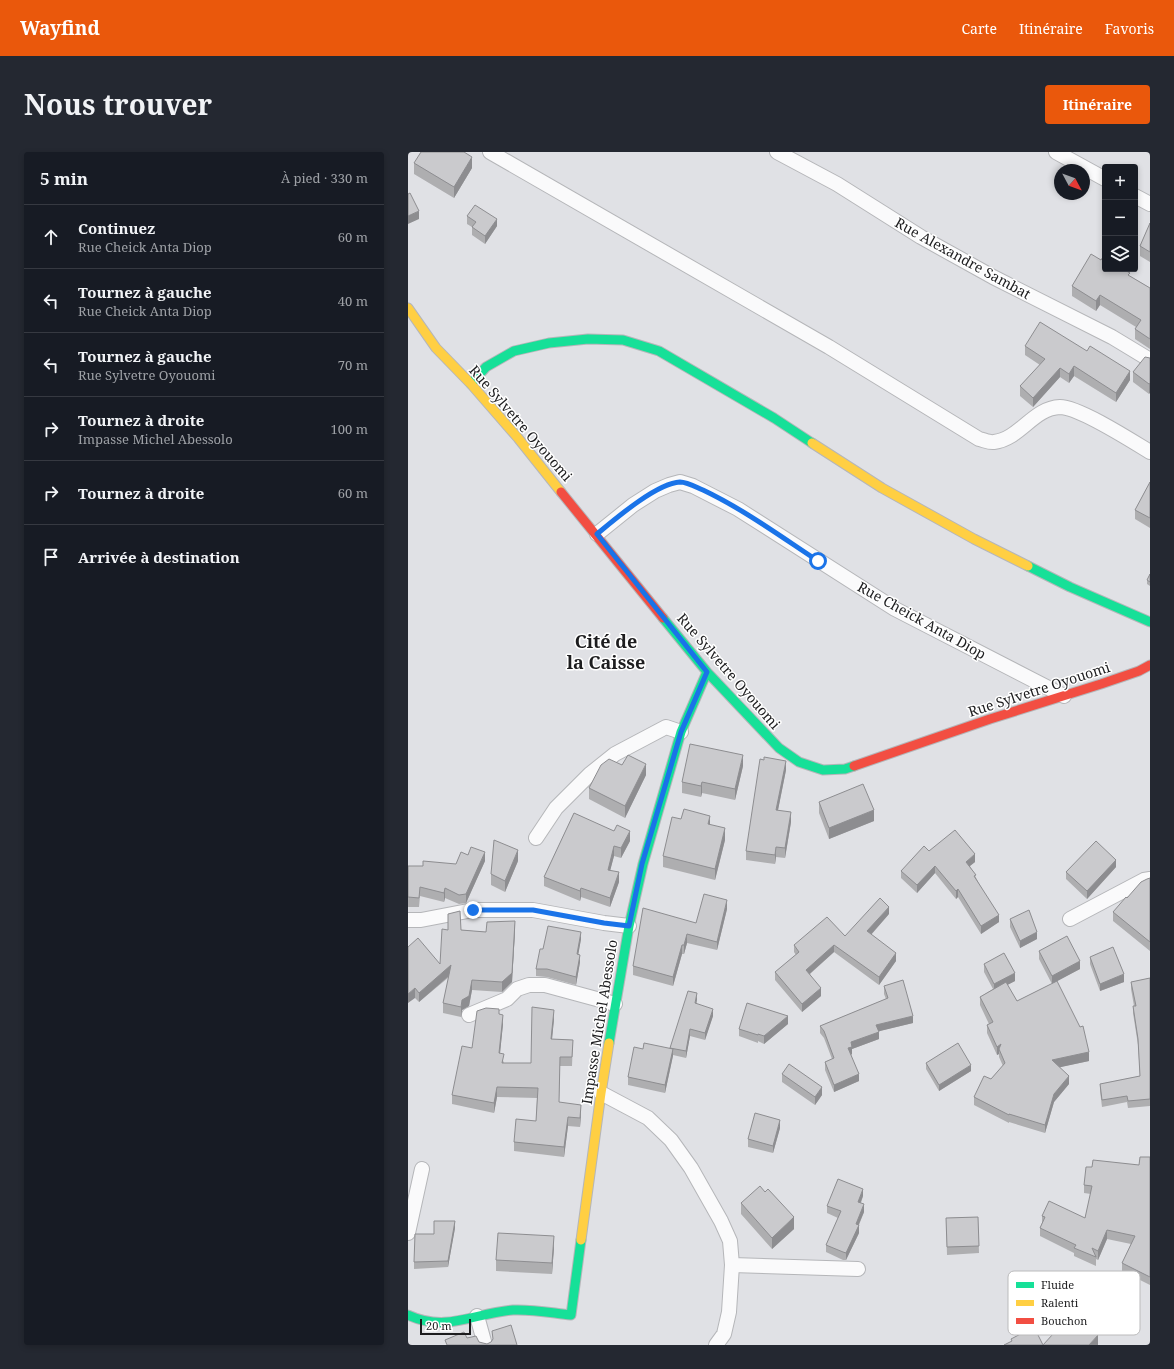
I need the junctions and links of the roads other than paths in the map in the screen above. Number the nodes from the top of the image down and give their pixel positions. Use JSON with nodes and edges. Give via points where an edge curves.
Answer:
{"nodes":[{"id":1,"x":490,"y":152,"type":"edge"},
{"id":2,"x":777,"y":152,"type":"edge"},
{"id":3,"x":1056,"y":152,"type":"edge"},
{"id":4,"x":1102,"y":177,"type":"edge"},
{"id":5,"x":1138,"y":198,"type":"edge"},
{"id":6,"x":1150,"y":204,"type":"edge"},
{"id":7,"x":408,"y":308,"type":"edge"},
{"id":8,"x":1150,"y":360,"type":"edge"},
{"id":9,"x":471,"y":384,"type":"junction"},
{"id":10,"x":1150,"y":452,"type":"edge"},
{"id":11,"x":597,"y":534,"type":"junction"},
{"id":12,"x":1150,"y":622,"type":"edge"},
{"id":13,"x":1150,"y":665,"type":"edge"},
{"id":14,"x":707,"y":672,"type":"junction"},
{"id":15,"x":1064,"y":696,"type":"junction"},
{"id":16,"x":681,"y":732,"type":"junction"},
{"id":17,"x":536,"y":838,"type":"dead end"},
{"id":18,"x":1150,"y":879,"type":"edge"},
{"id":19,"x":1070,"y":919,"type":"dead end"},
{"id":20,"x":408,"y":920,"type":"edge"},
{"id":21,"x":629,"y":926,"type":"junction"},
{"id":22,"x":615,"y":1004,"type":"junction"},
{"id":23,"x":469,"y":1015,"type":"dead end"},
{"id":24,"x":601,"y":1093,"type":"junction"},
{"id":25,"x":422,"y":1169,"type":"dead end"},
{"id":26,"x":408,"y":1233,"type":"edge"},
{"id":27,"x":732,"y":1265,"type":"junction"},
{"id":28,"x":858,"y":1269,"type":"dead end"},
{"id":29,"x":408,"y":1315,"type":"edge"},
{"id":30,"x":477,"y":1316,"type":"junction"},
{"id":31,"x":485,"y":1345,"type":"edge"},
{"id":32,"x":716,"y":1345,"type":"edge"}],
"edges":[{"from":1,"to":10,"type":"street","via":[[829,347],[979,439],[993,443],[1008,437],[1037,415],[1061,407],[1094,420]]},
{"from":2,"to":8,"type":"street","name":"Rue Alexandre Sambat","via":[[838,184],[921,237],[993,277],[1112,337]]},
{"from":3,"to":4,"type":"street"},
{"from":5,"to":6,"type":"street"},
{"from":7,"to":9,"type":"street","name":"Rue Sylvetre Oyouomi","via":[[436,348]]},
{"from":9,"to":11,"type":"street","name":"Rue Sylvetre Oyouomi"},
{"from":9,"to":12,"type":"street","via":[[486,367],[514,351],[549,343],[588,339],[624,340],[659,351],[774,418],[882,488],[974,539],[1070,587]]},
{"from":11,"to":14,"type":"street","name":"Rue Sylvetre Oyouomi"},
{"from":11,"to":15,"type":"street","name":"Rue Cheick Anta Diop","via":[[655,491],[680,482],[693,486],[738,509],[896,609]]},
{"from":13,"to":15,"type":"street","name":"Rue Sylvetre Oyouomi"},
{"from":14,"to":15,"type":"street","name":"Rue Sylvetre Oyouomi","via":[[779,748],[799,762],[822,770],[845,769]]},
{"from":14,"to":16,"type":"street","name":"Impasse Michel Abessolo"},
{"from":16,"to":17,"type":"street","via":[[666,727],[614,754],[556,808]]},
{"from":16,"to":21,"type":"street","name":"Impasse Michel Abessolo","via":[[642,864]]},
{"from":18,"to":19,"type":"street"},
{"from":20,"to":21,"type":"street","via":[[473,910],[533,910]]},
{"from":21,"to":22,"type":"street","name":"Impasse Michel Abessolo"},
{"from":22,"to":23,"type":"street","via":[[545,985],[529,985],[517,988],[506,999]]},
{"from":22,"to":24,"type":"street","name":"Impasse Michel Abessolo"},
{"from":24,"to":27,"type":"street","via":[[648,1118],[671,1140],[691,1168],[722,1221],[730,1241]]},
{"from":24,"to":30,"type":"street","name":"Impasse Michel Abessolo","via":[[571,1315],[521,1310]]},
{"from":25,"to":26,"type":"street"},
{"from":27,"to":28,"type":"street"},
{"from":27,"to":32,"type":"street","via":[[729,1312],[724,1334]]},
{"from":29,"to":30,"type":"street","via":[[420,1321],[439,1323],[451,1323]]},
{"from":30,"to":31,"type":"street"}]}
